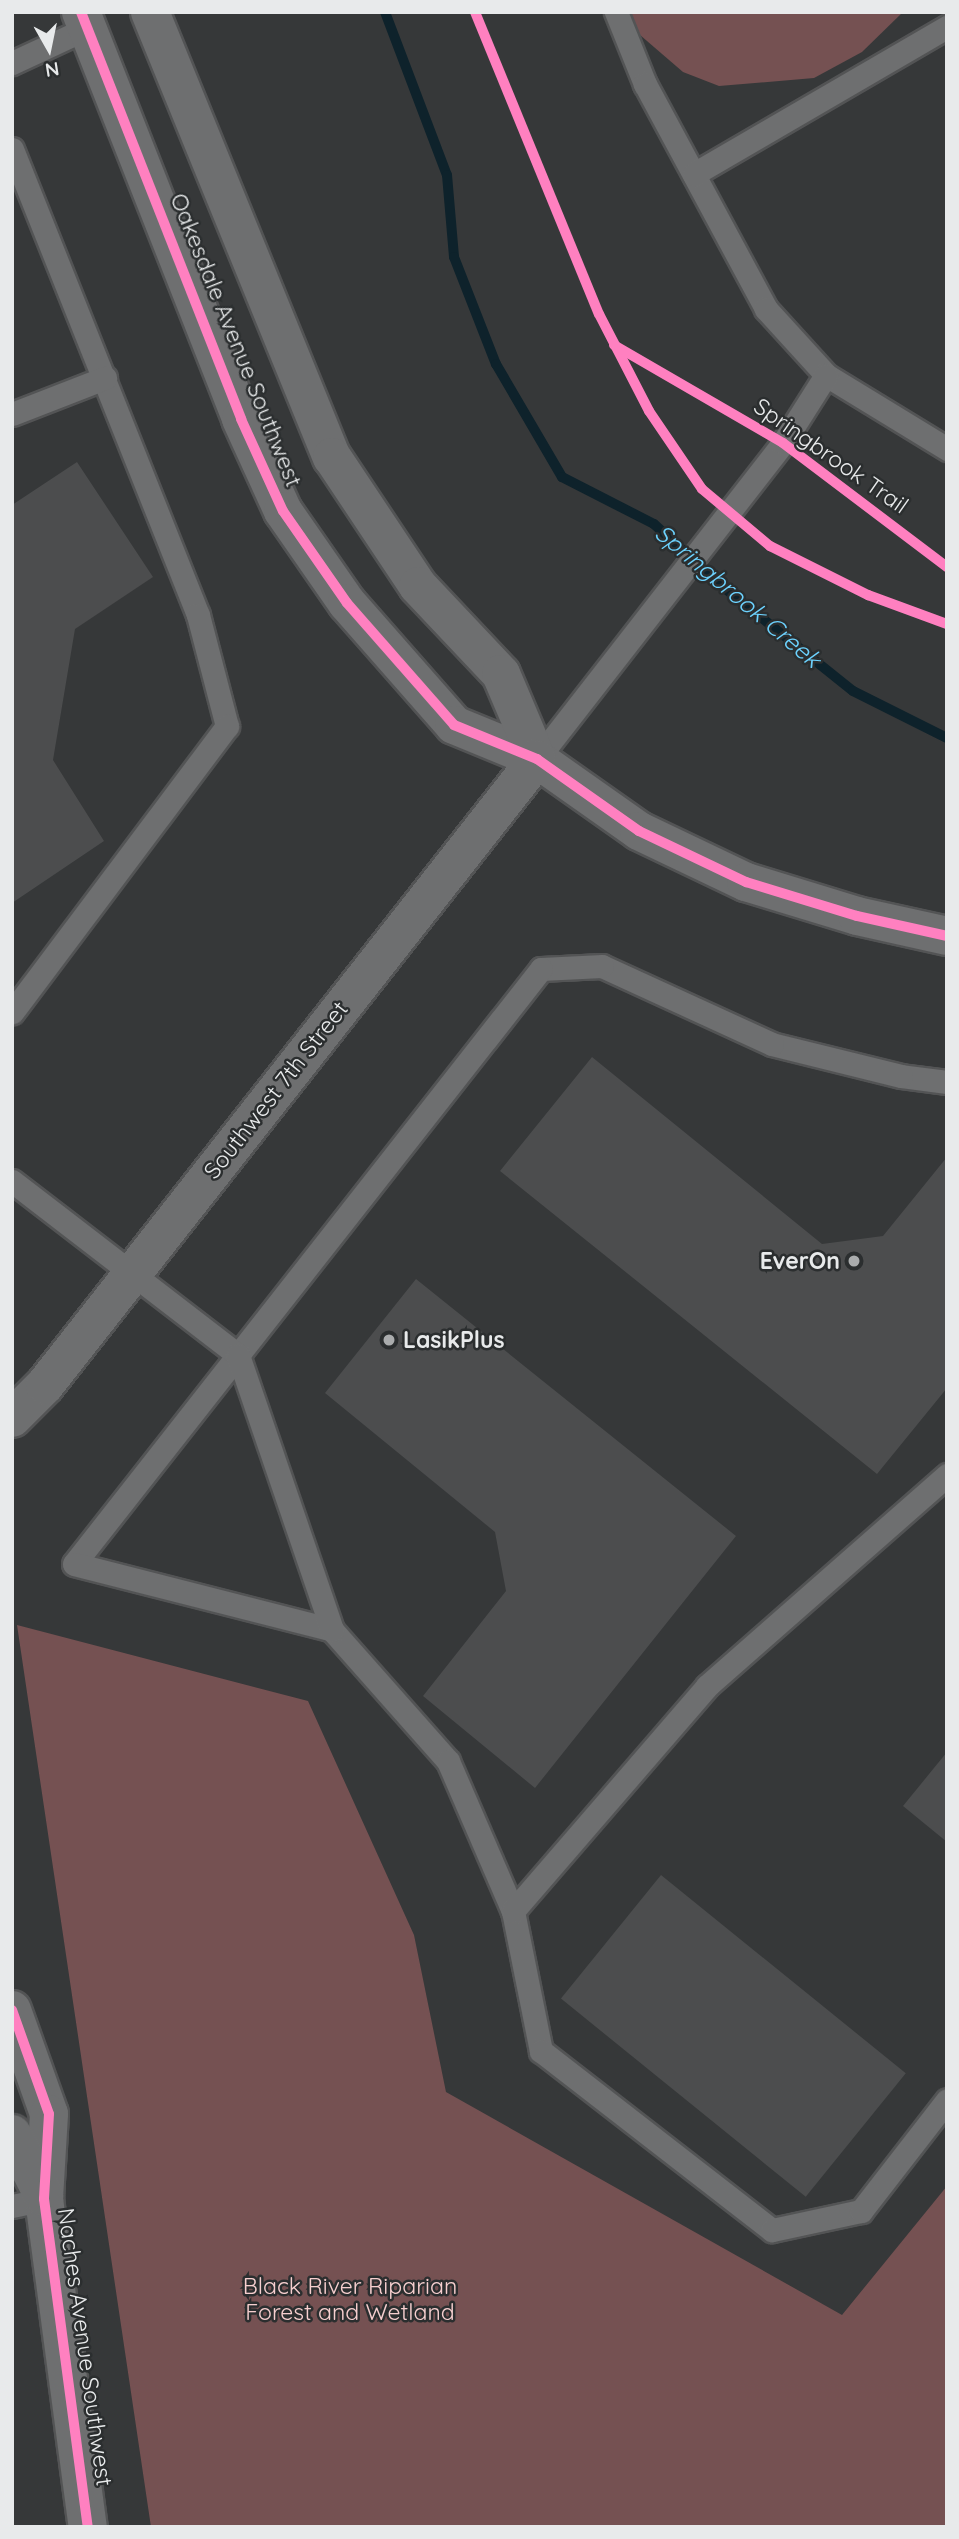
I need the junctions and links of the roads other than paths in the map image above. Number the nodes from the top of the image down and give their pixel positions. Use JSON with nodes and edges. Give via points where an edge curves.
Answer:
{"nodes":[{"id":1,"x":122,"y":12,"type":"edge"},
{"id":2,"x":150,"y":12,"type":"edge"},
{"id":3,"x":616,"y":12,"type":"edge"},
{"id":4,"x":84,"y":20,"type":"edge"},
{"id":5,"x":947,"y":27,"type":"edge"},
{"id":6,"x":12,"y":63,"type":"edge"},
{"id":7,"x":12,"y":149,"type":"edge"},
{"id":8,"x":214,"y":173,"type":"junction"},
{"id":9,"x":694,"y":174,"type":"junction"},
{"id":10,"x":827,"y":374,"type":"junction"},
{"id":11,"x":104,"y":378,"type":"junction"},
{"id":12,"x":12,"y":414,"type":"edge"},
{"id":13,"x":947,"y":449,"type":"edge"},
{"id":14,"x":537,"y":759,"type":"junction"},
{"id":15,"x":947,"y":936,"type":"edge"},
{"id":16,"x":12,"y":1012,"type":"edge"},
{"id":17,"x":947,"y":1082,"type":"edge"},
{"id":18,"x":12,"y":1181,"type":"edge"},
{"id":19,"x":134,"y":1271,"type":"junction"},
{"id":20,"x":238,"y":1355,"type":"junction"},
{"id":21,"x":12,"y":1418,"type":"edge"},
{"id":22,"x":947,"y":1475,"type":"edge"},
{"id":23,"x":332,"y":1630,"type":"junction"},
{"id":24,"x":513,"y":1911,"type":"junction"},
{"id":25,"x":12,"y":2010,"type":"edge"},
{"id":26,"x":947,"y":2100,"type":"edge"},
{"id":27,"x":12,"y":2134,"type":"edge"},
{"id":28,"x":28,"y":2202,"type":"edge"},
{"id":29,"x":88,"y":2527,"type":"edge"}],
"edges":[{"from":1,"to":8,"type":"street","via":[[169,125]]},
{"from":2,"to":8,"type":"street","name":"Oakesdale Avenue Southwest"},
{"from":3,"to":9,"type":"lane","via":[[645,84]]},
{"from":4,"to":6,"type":"lane"},
{"from":4,"to":14,"type":"street","name":"Oakesdale Avenue Southwest","via":[[241,419],[283,511],[347,603],[454,725]]},
{"from":5,"to":9,"type":"lane"},
{"from":7,"to":11,"type":"lane"},
{"from":8,"to":14,"type":"street","name":"Oakesdale Avenue Southwest","via":[[332,457],[418,586],[501,674]]},
{"from":9,"to":10,"type":"lane","via":[[766,309]]},
{"from":10,"to":13,"type":"lane"},
{"from":10,"to":14,"type":"lane","via":[[765,466]]},
{"from":11,"to":12,"type":"lane"},
{"from":11,"to":16,"type":"lane","via":[[198,615],[227,726]]},
{"from":14,"to":15,"type":"street","name":"Oakesdale Avenue Southwest","via":[[639,831],[746,882],[856,916]]},
{"from":14,"to":19,"type":"street","name":"Southwest 7th Street"},
{"from":17,"to":20,"type":"lane","via":[[901,1076],[772,1044],[602,966],[541,969]]},
{"from":18,"to":19,"type":"lane"},
{"from":19,"to":20,"type":"lane"},
{"from":19,"to":21,"type":"street","name":"Southwest 7th Street","via":[[45,1385]]},
{"from":20,"to":23,"type":"lane"},
{"from":20,"to":23,"type":"lane","via":[[74,1564]]},
{"from":22,"to":24,"type":"lane","via":[[707,1686]]},
{"from":23,"to":24,"type":"lane","via":[[448,1761]]},
{"from":24,"to":26,"type":"lane","via":[[541,2051],[772,2230],[861,2211]]},
{"from":25,"to":28,"type":"street","name":"Naches Avenue Southwest","via":[[49,2114]]},
{"from":27,"to":28,"type":"street","name":"Naches Avenue Southwest"},
{"from":28,"to":29,"type":"street","name":"Naches Avenue Southwest"}]}
